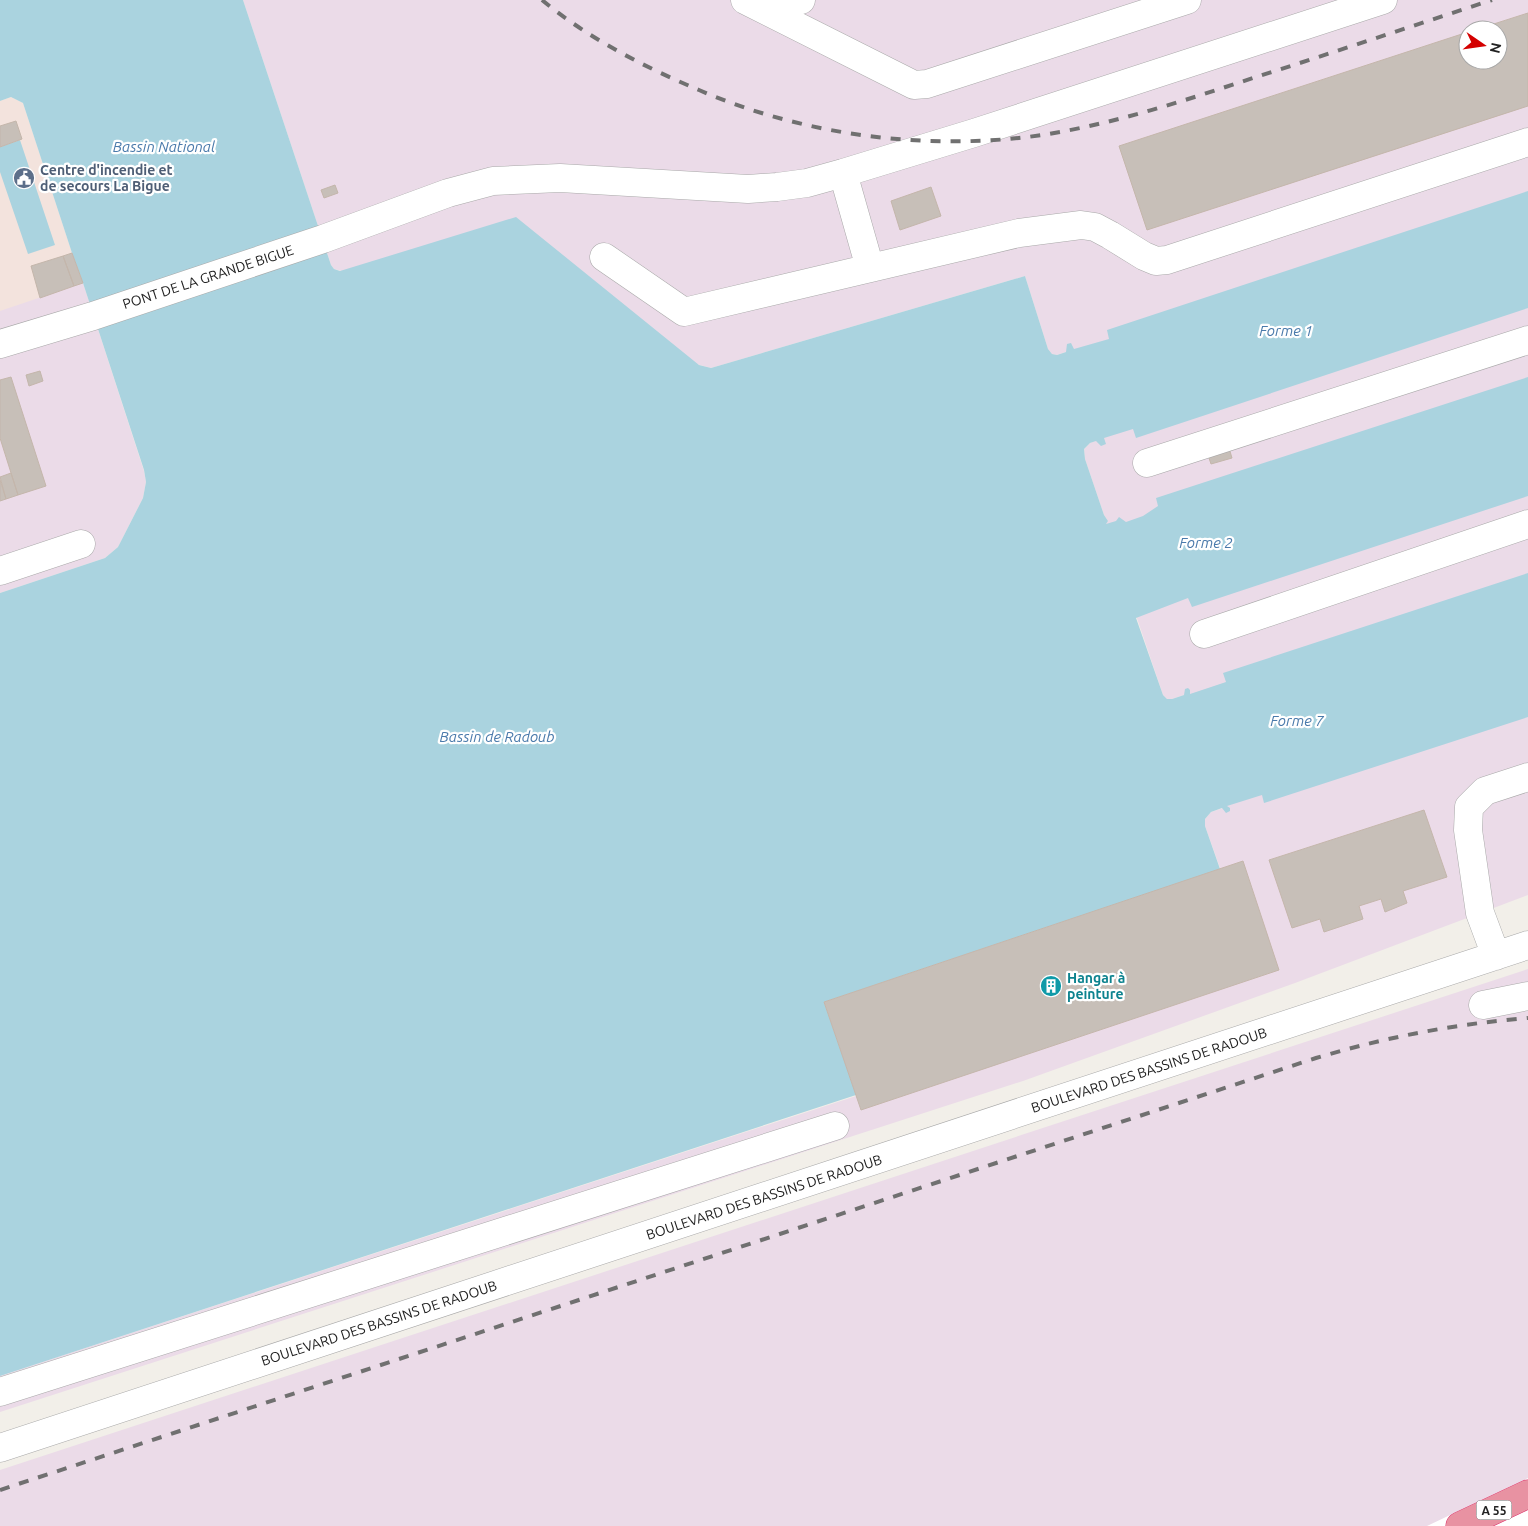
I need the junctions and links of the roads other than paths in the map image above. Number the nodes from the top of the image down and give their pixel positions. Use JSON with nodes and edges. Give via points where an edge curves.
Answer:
{"nodes":[{"id":1,"x":801,"y":0,"type":"edge"},
{"id":2,"x":1187,"y":0,"type":"edge"},
{"id":3,"x":1383,"y":0,"type":"edge"},
{"id":4,"x":756,"y":5,"type":"edge"},
{"id":5,"x":1528,"y":142,"type":"edge"},
{"id":6,"x":843,"y":173,"type":"junction"},
{"id":7,"x":604,"y":257,"type":"dead end"},
{"id":8,"x":870,"y":268,"type":"junction"},
{"id":9,"x":1528,"y":340,"type":"edge"},
{"id":10,"x":0,"y":344,"type":"edge"},
{"id":11,"x":1147,"y":463,"type":"dead end"},
{"id":12,"x":1528,"y":524,"type":"edge"},
{"id":13,"x":81,"y":544,"type":"dead end"},
{"id":14,"x":0,"y":571,"type":"edge"},
{"id":15,"x":1204,"y":634,"type":"dead end"},
{"id":16,"x":1528,"y":778,"type":"edge"},
{"id":17,"x":1528,"y":945,"type":"edge"},
{"id":18,"x":1496,"y":956,"type":"junction"},
{"id":19,"x":1528,"y":996,"type":"edge"},
{"id":20,"x":1483,"y":1005,"type":"dead end"},
{"id":21,"x":835,"y":1126,"type":"dead end"},
{"id":22,"x":0,"y":1392,"type":"edge"},
{"id":23,"x":0,"y":1448,"type":"edge"},
{"id":24,"x":1528,"y":1494,"type":"edge"},
{"id":25,"x":1460,"y":1526,"type":"edge"}],
"edges":[{"from":1,"to":4,"type":"street"},
{"from":2,"to":4,"type":"street","via":[[927,84],[914,85]]},
{"from":3,"to":6,"type":"street","name":"PONT DE LA GRANDE BIGUE"},
{"from":5,"to":8,"type":"street","via":[[1167,260],[1156,261],[1095,227],[1081,225],[1020,233]]},
{"from":6,"to":8,"type":"street"},
{"from":6,"to":10,"type":"street","name":"PONT DE LA GRANDE BIGUE","via":[[807,183],[748,189],[560,178],[493,181],[448,193],[322,239]]},
{"from":7,"to":8,"type":"street","via":[[684,312]]},
{"from":9,"to":11,"type":"street"},
{"from":12,"to":15,"type":"street"},
{"from":13,"to":14,"type":"street"},
{"from":16,"to":18,"type":"street","via":[[1485,792],[1469,807],[1468,830],[1480,913]]},
{"from":17,"to":18,"type":"street","name":"BOULEVARD DES BASSINS DE RADOUB"},
{"from":18,"to":23,"type":"street","name":"BOULEVARD DES BASSINS DE RADOUB"},
{"from":19,"to":20,"type":"street"},
{"from":21,"to":22,"type":"street"},
{"from":24,"to":25,"type":"highway","number":"A 55"}]}
